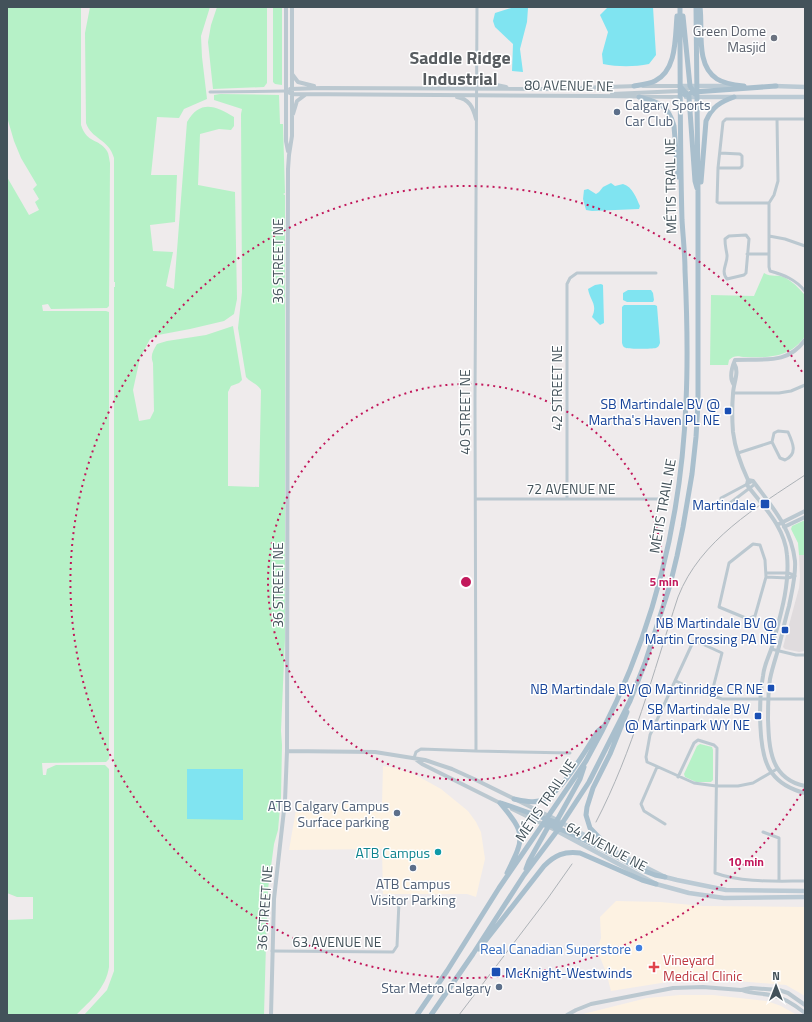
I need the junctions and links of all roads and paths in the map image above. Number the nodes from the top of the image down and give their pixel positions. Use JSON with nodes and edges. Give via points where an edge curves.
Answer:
{"nodes":[{"id":1,"x":286,"y":7,"type":"edge"},
{"id":2,"x":292,"y":7,"type":"edge"},
{"id":3,"x":477,"y":7,"type":"edge"},
{"id":4,"x":680,"y":7,"type":"edge"},
{"id":5,"x":696,"y":7,"type":"edge"},
{"id":6,"x":700,"y":7,"type":"edge"},
{"id":7,"x":292,"y":71,"type":"junction"},
{"id":8,"x":477,"y":76,"type":"junction"},
{"id":9,"x":634,"y":86,"type":"junction"},
{"id":10,"x":744,"y":86,"type":"junction"},
{"id":11,"x":776,"y":86,"type":"junction"},
{"id":12,"x":805,"y":87,"type":"edge"},
{"id":13,"x":292,"y":88,"type":"junction"},
{"id":14,"x":321,"y":88,"type":"junction"},
{"id":15,"x":476,"y":89,"type":"junction"},
{"id":16,"x":516,"y":89,"type":"junction"},
{"id":17,"x":694,"y":90,"type":"junction"},
{"id":18,"x":286,"y":91,"type":"junction"},
{"id":19,"x":210,"y":92,"type":"dead end"},
{"id":20,"x":684,"y":92,"type":"junction"},
{"id":21,"x":292,"y":94,"type":"junction"},
{"id":22,"x":307,"y":94,"type":"junction"},
{"id":23,"x":438,"y":95,"type":"junction"},
{"id":24,"x":476,"y":95,"type":"junction"},
{"id":25,"x":600,"y":96,"type":"junction"},
{"id":26,"x":639,"y":97,"type":"junction"},
{"id":27,"x":680,"y":97,"type":"junction"},
{"id":28,"x":734,"y":97,"type":"junction"},
{"id":29,"x":805,"y":97,"type":"edge"},
{"id":30,"x":476,"y":119,"type":"junction"},
{"id":31,"x":778,"y":119,"type":"junction"},
{"id":32,"x":805,"y":119,"type":"edge"},
{"id":33,"x":292,"y":120,"type":"junction"},
{"id":34,"x":720,"y":153,"type":"junction"},
{"id":35,"x":288,"y":155,"type":"junction"},
{"id":36,"x":718,"y":168,"type":"junction"},
{"id":37,"x":698,"y":193,"type":"junction"},
{"id":38,"x":769,"y":203,"type":"junction"},
{"id":39,"x":682,"y":221,"type":"junction"},
{"id":40,"x":769,"y":236,"type":"junction"},
{"id":41,"x":805,"y":246,"type":"edge"},
{"id":42,"x":748,"y":254,"type":"junction"},
{"id":43,"x":769,"y":254,"type":"junction"},
{"id":44,"x":656,"y":273,"type":"dead end"},
{"id":45,"x":805,"y":291,"type":"edge"},
{"id":46,"x":805,"y":340,"type":"edge"},
{"id":47,"x":805,"y":385,"type":"edge"},
{"id":48,"x":733,"y":393,"type":"junction"},
{"id":49,"x":772,"y":442,"type":"junction"},
{"id":50,"x":738,"y":453,"type":"junction"},
{"id":51,"x":752,"y":482,"type":"junction"},
{"id":52,"x":748,"y":486,"type":"junction"},
{"id":53,"x":476,"y":499,"type":"junction"},
{"id":54,"x":567,"y":499,"type":"junction"},
{"id":55,"x":665,"y":500,"type":"dead end"},
{"id":56,"x":805,"y":511,"type":"edge"},
{"id":57,"x":805,"y":517,"type":"edge"},
{"id":58,"x":784,"y":524,"type":"junction"},
{"id":59,"x":778,"y":527,"type":"junction"},
{"id":60,"x":766,"y":573,"type":"junction"},
{"id":61,"x":788,"y":576,"type":"junction"},
{"id":62,"x":795,"y":576,"type":"junction"},
{"id":63,"x":766,"y":577,"type":"junction"},
{"id":64,"x":771,"y":649,"type":"junction"},
{"id":65,"x":778,"y":651,"type":"junction"},
{"id":66,"x":805,"y":655,"type":"edge"},
{"id":67,"x":676,"y":681,"type":"junction"},
{"id":68,"x":711,"y":696,"type":"junction"},
{"id":69,"x":761,"y":699,"type":"junction"},
{"id":70,"x":768,"y":699,"type":"junction"},
{"id":71,"x":805,"y":699,"type":"edge"},
{"id":72,"x":630,"y":701,"type":"junction"},
{"id":73,"x":604,"y":727,"type":"junction"},
{"id":74,"x":287,"y":751,"type":"junction"},
{"id":75,"x":476,"y":751,"type":"junction"},
{"id":76,"x":570,"y":753,"type":"dead end"},
{"id":77,"x":414,"y":758,"type":"junction"},
{"id":78,"x":586,"y":761,"type":"junction"},
{"id":79,"x":657,"y":767,"type":"junction"},
{"id":80,"x":777,"y":769,"type":"junction"},
{"id":81,"x":771,"y":773,"type":"junction"},
{"id":82,"x":678,"y":777,"type":"junction"},
{"id":83,"x":716,"y":786,"type":"junction"},
{"id":84,"x":805,"y":786,"type":"edge"},
{"id":85,"x":805,"y":793,"type":"edge"},
{"id":86,"x":514,"y":799,"type":"junction"},
{"id":87,"x":500,"y":803,"type":"junction"},
{"id":88,"x":548,"y":822,"type":"junction"},
{"id":89,"x":665,"y":824,"type":"dead end"},
{"id":90,"x":558,"y":825,"type":"junction"},
{"id":91,"x":763,"y":832,"type":"dead end"},
{"id":92,"x":609,"y":848,"type":"junction"},
{"id":93,"x":524,"y":875,"type":"junction"},
{"id":94,"x":666,"y":877,"type":"junction"},
{"id":95,"x":779,"y":881,"type":"junction"},
{"id":96,"x":805,"y":881,"type":"edge"},
{"id":97,"x":656,"y":884,"type":"junction"},
{"id":98,"x":500,"y":888,"type":"junction"},
{"id":99,"x":805,"y":891,"type":"edge"},
{"id":100,"x":805,"y":897,"type":"edge"},
{"id":101,"x":405,"y":901,"type":"dead end"},
{"id":102,"x":272,"y":951,"type":"junction"},
{"id":103,"x":473,"y":954,"type":"junction"},
{"id":104,"x":741,"y":990,"type":"junction"},
{"id":105,"x":805,"y":1005,"type":"edge"},
{"id":106,"x":805,"y":1013,"type":"edge"},
{"id":107,"x":271,"y":1015,"type":"edge"},
{"id":108,"x":417,"y":1015,"type":"edge"},
{"id":109,"x":431,"y":1015,"type":"edge"},
{"id":110,"x":566,"y":1015,"type":"edge"}],
"edges":[{"from":1,"to":18,"type":"street","name":"36 STREET NE"},
{"from":2,"to":7,"type":"street","name":"36 STREET NE"},
{"from":3,"to":8,"type":"street","name":"40 STREET NE"},
{"from":4,"to":9,"type":"main road","via":[[670,65],[661,78]]},
{"from":4,"to":17,"type":"main road"},
{"from":4,"to":20,"type":"main road"},
{"from":5,"to":17,"type":"main road","name":"MÉTIS TRAIL NE"},
{"from":6,"to":10,"type":"main road","via":[[702,51],[706,66],[717,80]]},
{"from":7,"to":13,"type":"street","name":"36 STREET NE"},
{"from":7,"to":14,"type":"street","via":[[298,82]]},
{"from":8,"to":15,"type":"street","name":"40 STREET NE"},
{"from":8,"to":16,"type":"street","via":[[489,84]]},
{"from":9,"to":16,"type":"street","name":"80 AVENUE NE"},
{"from":9,"to":20,"type":"street","name":"80 AVENUE NE"},
{"from":10,"to":11,"type":"main road","name":"80 AVENUE NE"},
{"from":10,"to":17,"type":"main road","name":"80 AVENUE NE"},
{"from":11,"to":12,"type":"main road","name":"80 AVENUE NE"},
{"from":11,"to":17,"type":"main road"},
{"from":13,"to":14,"type":"street","name":"80 AVENUE NE"},
{"from":13,"to":18,"type":"street","name":"80 AVENUE NE"},
{"from":13,"to":21,"type":"street","name":"36 STREET NE"},
{"from":14,"to":15,"type":"street","name":"80 AVENUE NE"},
{"from":15,"to":16,"type":"street","name":"80 AVENUE NE"},
{"from":15,"to":24,"type":"street","name":"40 STREET NE"},
{"from":17,"to":20,"type":"main road"},
{"from":17,"to":20,"type":"main road","name":"80 AVENUE NE"},
{"from":17,"to":28,"type":"main road","name":"80 AVENUE NE"},
{"from":17,"to":37,"type":"main road","name":"MÉTIS TRAIL NE"},
{"from":18,"to":19,"type":"street","name":"80 AVENUE NE"},
{"from":18,"to":21,"type":"street","name":"80 AVENUE NE"},
{"from":18,"to":35,"type":"street","name":"36 STREET NE"},
{"from":20,"to":25,"type":"street"},
{"from":20,"to":27,"type":"main road"},
{"from":20,"to":37,"type":"main road","via":[[694,181]]},
{"from":21,"to":22,"type":"street","name":"80 AVENUE NE"},
{"from":21,"to":33,"type":"street","name":"36 STREET NE"},
{"from":22,"to":23,"type":"street","name":"80 AVENUE NE"},
{"from":22,"to":33,"type":"street","via":[[297,101]]},
{"from":23,"to":24,"type":"street","name":"80 AVENUE NE"},
{"from":23,"to":30,"type":"street","via":[[466,100],[473,108]]},
{"from":24,"to":25,"type":"street","name":"80 AVENUE NE"},
{"from":24,"to":30,"type":"street","name":"40 STREET NE"},
{"from":25,"to":26,"type":"street","name":"80 AVENUE NE"},
{"from":26,"to":27,"type":"street","name":"80 AVENUE NE"},
{"from":26,"to":39,"type":"main road","via":[[656,101],[672,117]]},
{"from":27,"to":39,"type":"main road","name":"MÉTIS TRAIL NE"},
{"from":28,"to":29,"type":"main road","name":"80 AVENUE NE"},
{"from":28,"to":37,"type":"main road","via":[[718,104],[706,121]]},
{"from":30,"to":53,"type":"street","name":"40 STREET NE"},
{"from":31,"to":32,"type":"street"},
{"from":31,"to":34,"type":"street","via":[[724,120]]},
{"from":31,"to":38,"type":"street","via":[[778,181]]},
{"from":33,"to":35,"type":"street","name":"36 STREET NE"},
{"from":34,"to":36,"type":"street"},
{"from":34,"to":36,"type":"street","via":[[740,154],[742,166]]},
{"from":35,"to":74,"type":"street","name":"36 STREET NE"},
{"from":36,"to":38,"type":"street","via":[[719,203]]},
{"from":37,"to":72,"type":"main road","name":"MÉTIS TRAIL NE","via":[[698,403],[692,474],[684,527],[670,584]]},
{"from":38,"to":40,"type":"street"},
{"from":39,"to":73,"type":"main road","name":"MÉTIS TRAIL NE","via":[[686,402],[676,509],[657,592],[633,662]]},
{"from":40,"to":41,"type":"street"},
{"from":40,"to":43,"type":"street"},
{"from":42,"to":42,"type":"street","via":[[748,236],[726,237],[724,275],[727,279],[744,276]]},
{"from":42,"to":43,"type":"street"},
{"from":43,"to":45,"type":"street","via":[[770,271],[789,276]]},
{"from":44,"to":54,"type":"street","name":"42 STREET NE","via":[[577,274],[570,278],[567,284]]},
{"from":46,"to":48,"type":"street","via":[[788,356],[773,360],[735,360],[732,366]]},
{"from":47,"to":48,"type":"street","via":[[791,392]]},
{"from":48,"to":50,"type":"street","via":[[733,433]]},
{"from":49,"to":49,"type":"street","via":[[774,433],[788,432],[793,453],[785,460],[780,458]]},
{"from":49,"to":50,"type":"street"},
{"from":50,"to":51,"type":"street","via":[[742,467]]},
{"from":51,"to":52,"type":"street"},
{"from":51,"to":52,"type":"street"},
{"from":51,"to":58,"type":"street"},
{"from":52,"to":52,"type":"street","via":[[722,498],[721,503],[730,503]]},
{"from":52,"to":59,"type":"street"},
{"from":53,"to":54,"type":"street","name":"72 AVENUE NE"},
{"from":53,"to":75,"type":"street","name":"40 STREET NE"},
{"from":54,"to":55,"type":"street","name":"72 AVENUE NE"},
{"from":56,"to":58,"type":"street"},
{"from":57,"to":58,"type":"street"},
{"from":58,"to":59,"type":"street"},
{"from":58,"to":62,"type":"street","via":[[793,551]]},
{"from":59,"to":61,"type":"street","via":[[787,553]]},
{"from":60,"to":61,"type":"street"},
{"from":60,"to":63,"type":"street"},
{"from":60,"to":63,"type":"street","via":[[760,545],[753,544],[729,563],[719,607],[748,619],[755,616]]},
{"from":61,"to":62,"type":"street"},
{"from":61,"to":63,"type":"street"},
{"from":61,"to":64,"type":"street"},
{"from":62,"to":65,"type":"street"},
{"from":64,"to":65,"type":"street"},
{"from":64,"to":69,"type":"street","via":[[763,675]]},
{"from":65,"to":66,"type":"street"},
{"from":65,"to":70,"type":"street"},
{"from":67,"to":68,"type":"street"},
{"from":67,"to":68,"type":"street","via":[[693,642],[696,641],[722,653]]},
{"from":67,"to":79,"type":"street","via":[[650,735],[647,762]]},
{"from":68,"to":69,"type":"street","via":[[722,699]]},
{"from":69,"to":70,"type":"street"},
{"from":69,"to":81,"type":"street","via":[[763,754]]},
{"from":70,"to":71,"type":"street"},
{"from":70,"to":80,"type":"street","via":[[769,745]]},
{"from":72,"to":90,"type":"main road","name":"MÉTIS TRAIL NE","via":[[589,782]]},
{"from":72,"to":92,"type":"main road","via":[[625,719],[593,788],[586,814],[590,828]]},
{"from":73,"to":78,"type":"main road","name":"MÉTIS TRAIL NE"},
{"from":73,"to":86,"type":"main road","via":[[598,731],[574,769],[554,792],[538,801]]},
{"from":74,"to":77,"type":"street","name":"64 AVENUE NE","via":[[375,752]]},
{"from":74,"to":102,"type":"street","name":"36 STREET NE","via":[[282,837],[274,892]]},
{"from":75,"to":76,"type":"street"},
{"from":75,"to":77,"type":"street","via":[[420,749]]},
{"from":77,"to":86,"type":"street","name":"64 AVENUE NE","via":[[452,769]]},
{"from":77,"to":87,"type":"street","name":"64 AVENUE NE"},
{"from":78,"to":88,"type":"main road","name":"MÉTIS TRAIL NE"},
{"from":78,"to":90,"type":"main road"},
{"from":79,"to":82,"type":"street"},
{"from":79,"to":89,"type":"street","via":[[642,804],[644,811]]},
{"from":80,"to":81,"type":"street"},
{"from":80,"to":84,"type":"street","via":[[788,780]]},
{"from":81,"to":83,"type":"street","via":[[753,783]]},
{"from":81,"to":85,"type":"street","via":[[786,786]]},
{"from":82,"to":83,"type":"street","via":[[694,783]]},
{"from":82,"to":83,"type":"street","via":[[694,743],[698,740],[717,748]]},
{"from":83,"to":95,"type":"street","via":[[715,873],[727,878]]},
{"from":86,"to":88,"type":"street","name":"64 AVENUE NE"},
{"from":87,"to":88,"type":"main road"},
{"from":87,"to":98,"type":"main road","via":[[520,830],[516,854]]},
{"from":88,"to":90,"type":"main road"},
{"from":88,"to":90,"type":"street","name":"64 AVENUE NE"},
{"from":88,"to":93,"type":"main road"},
{"from":88,"to":98,"type":"main road","name":"MÉTIS TRAIL NE"},
{"from":90,"to":92,"type":"main road","name":"64 AVENUE NE"},
{"from":90,"to":93,"type":"main road","name":"MÉTIS TRAIL NE"},
{"from":90,"to":94,"type":"main road","via":[[642,870]]},
{"from":90,"to":97,"type":"main road","name":"64 AVENUE NE"},
{"from":91,"to":95,"type":"street","via":[[779,838]]},
{"from":92,"to":94,"type":"main road","name":"64 AVENUE NE"},
{"from":93,"to":103,"type":"main road","name":"MÉTIS TRAIL NE"},
{"from":94,"to":99,"type":"main road","name":"64 AVENUE NE","via":[[726,890]]},
{"from":95,"to":96,"type":"street"},
{"from":97,"to":100,"type":"main road","name":"64 AVENUE NE","via":[[689,894],[724,898]]},
{"from":97,"to":103,"type":"main road","via":[[580,853],[563,853],[544,866]]},
{"from":98,"to":108,"type":"main road","name":"MÉTIS TRAIL NE"},
{"from":101,"to":102,"type":"street","name":"63 AVENUE NE","via":[[399,902],[397,946],[393,952]]},
{"from":102,"to":107,"type":"street","name":"36 STREET NE"},
{"from":103,"to":109,"type":"main road","name":"MÉTIS TRAIL NE"},
{"from":104,"to":105,"type":"street","via":[[779,990]]},
{"from":104,"to":106,"type":"street","via":[[779,997]]},
{"from":104,"to":110,"type":"street","via":[[673,988],[591,1004]]}]}
